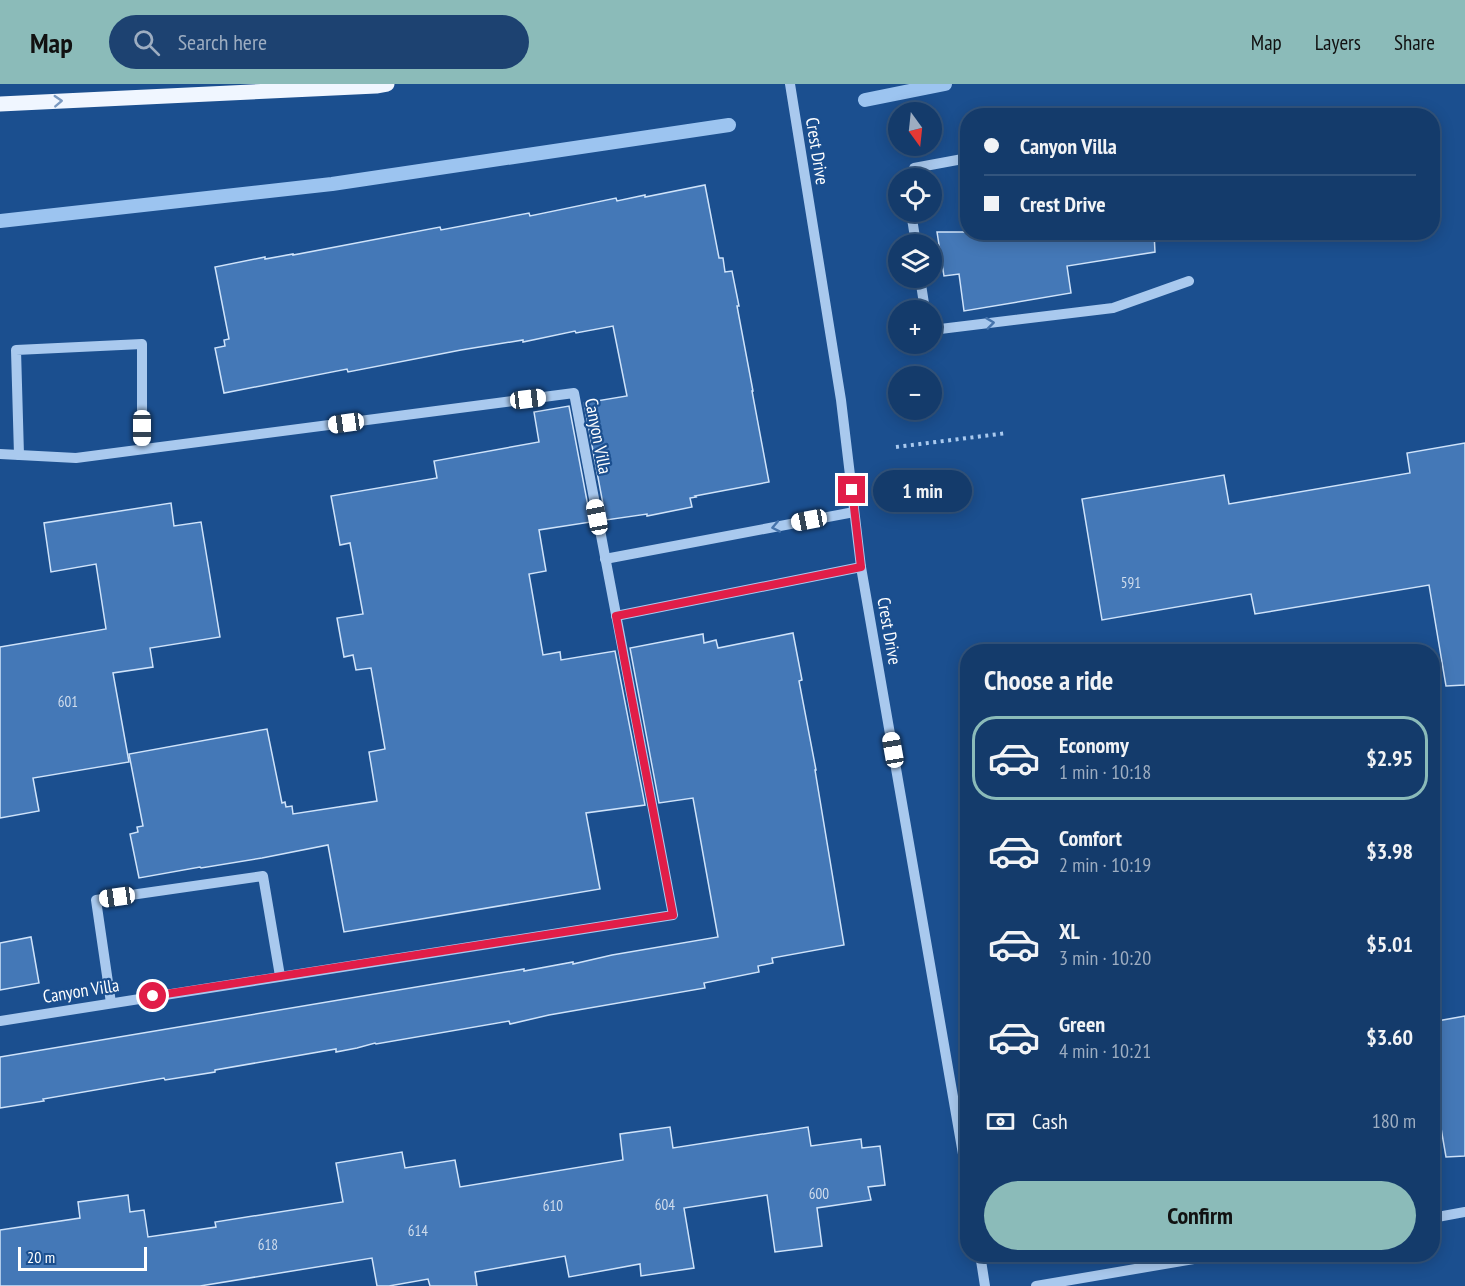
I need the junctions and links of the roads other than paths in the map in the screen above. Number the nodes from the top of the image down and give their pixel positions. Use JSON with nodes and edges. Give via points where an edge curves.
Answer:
{"nodes":[{"id":1,"x":387,"y":84,"type":"edge"},
{"id":2,"x":790,"y":84,"type":"edge"},
{"id":3,"x":0,"y":104,"type":"edge"},
{"id":4,"x":960,"y":159,"type":"edge"},
{"id":5,"x":914,"y":168,"type":"edge"},
{"id":6,"x":1189,"y":281,"type":"dead end"},
{"id":7,"x":942,"y":329,"type":"edge"},
{"id":8,"x":142,"y":449,"type":"junction"},
{"id":9,"x":0,"y":454,"type":"edge"},
{"id":10,"x":18,"y":455,"type":"junction"},
{"id":11,"x":854,"y":512,"type":"junction"},
{"id":12,"x":605,"y":559,"type":"junction"},
{"id":13,"x":861,"y":567,"type":"junction"},
{"id":14,"x":616,"y":616,"type":"junction"},
{"id":15,"x":280,"y":976,"type":"junction"},
{"id":16,"x":111,"y":1003,"type":"junction"},
{"id":17,"x":0,"y":1020,"type":"edge"},
{"id":18,"x":960,"y":1137,"type":"edge"},
{"id":19,"x":1465,"y":1212,"type":"edge"},
{"id":20,"x":1440,"y":1217,"type":"edge"},
{"id":21,"x":981,"y":1262,"type":"edge"},
{"id":22,"x":1176,"y":1262,"type":"edge"},
{"id":23,"x":985,"y":1286,"type":"edge"},
{"id":24,"x":1036,"y":1286,"type":"edge"}],
"edges":[{"from":3,"to":1,"type":"main road","one_way":true},
{"from":2,"to":11,"type":"street","name":"Crest Drive","via":[[841,400]]},
{"from":4,"to":5,"type":"street"},
{"from":7,"to":6,"type":"street","one_way":true,"via":[[1113,308]]},
{"from":8,"to":10,"type":"street","name":"Canyon Villa","via":[[76,458]]},
{"from":8,"to":10,"type":"street","via":[[142,344],[16,350]]},
{"from":8,"to":12,"type":"street","name":"Canyon Villa","via":[[573,393]]},
{"from":9,"to":10,"type":"street","name":"Canyon Villa"},
{"from":11,"to":12,"type":"street","one_way":true},
{"from":11,"to":13,"type":"street","name":"Crest Drive"},
{"from":12,"to":14,"type":"street","name":"Canyon Villa"},
{"from":13,"to":14,"type":"street"},
{"from":13,"to":18,"type":"street","name":"Crest Drive"},
{"from":14,"to":15,"type":"street","name":"Canyon Villa","via":[[673,915]]},
{"from":15,"to":16,"type":"street","name":"Canyon Villa"},
{"from":15,"to":16,"type":"street","via":[[263,876],[96,900]]},
{"from":16,"to":17,"type":"street","name":"Canyon Villa"},
{"from":19,"to":20,"type":"street"},
{"from":21,"to":23,"type":"street"},
{"from":22,"to":24,"type":"street"}]}
